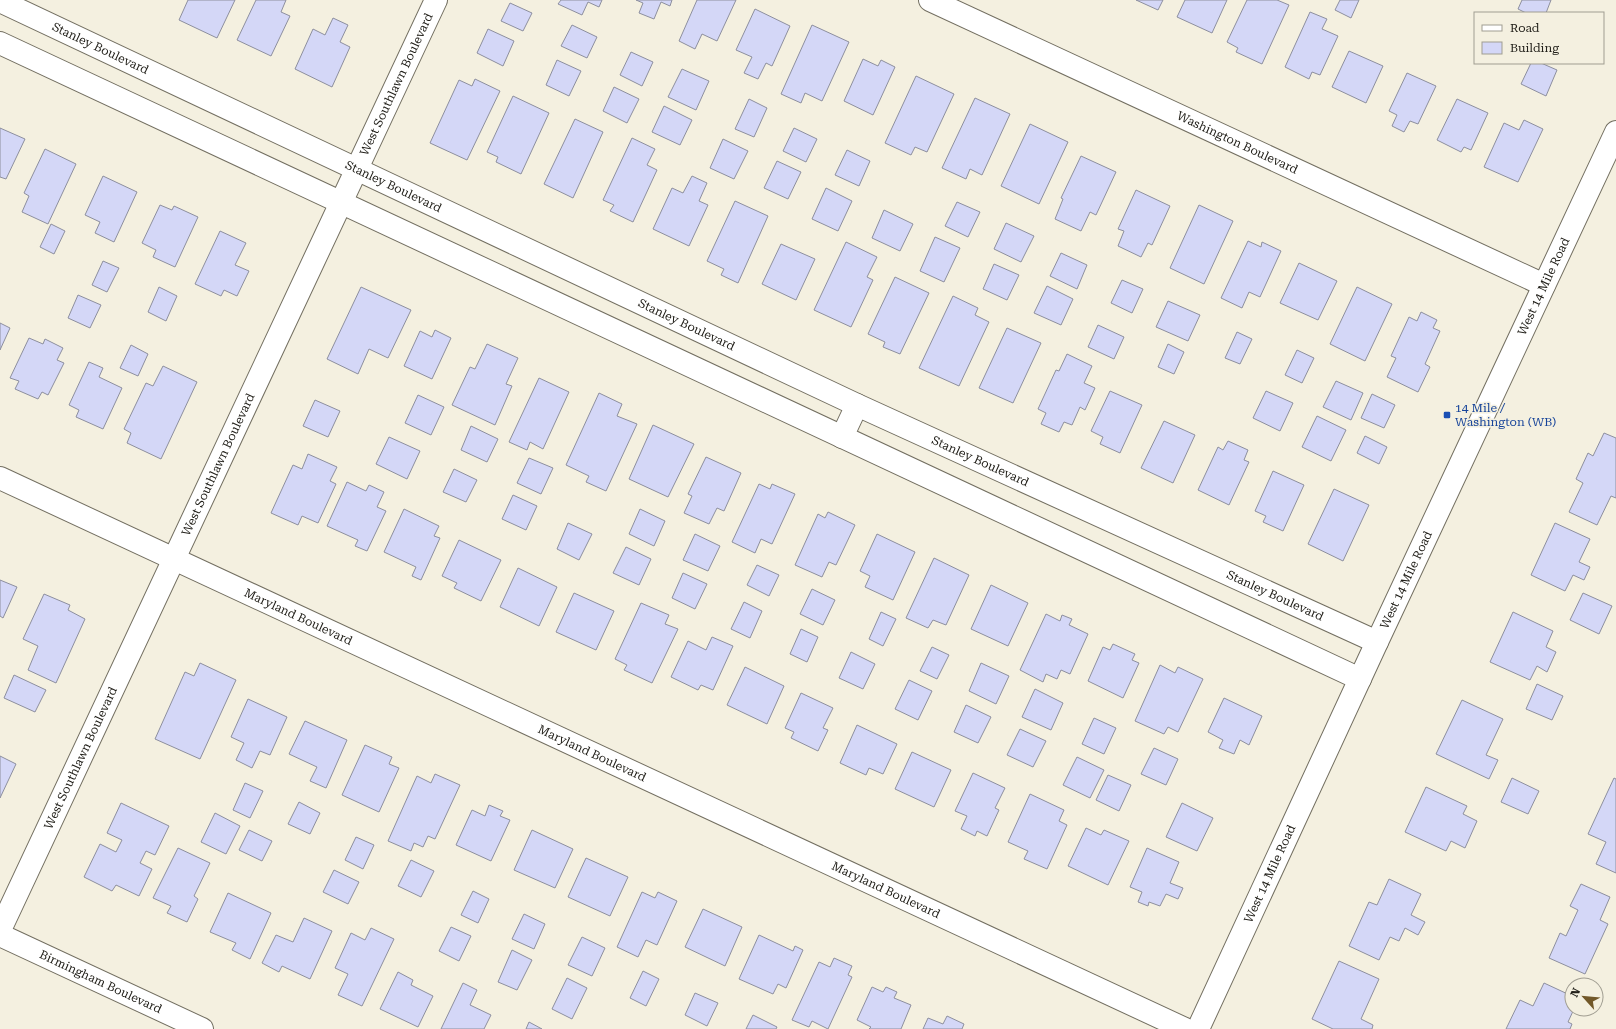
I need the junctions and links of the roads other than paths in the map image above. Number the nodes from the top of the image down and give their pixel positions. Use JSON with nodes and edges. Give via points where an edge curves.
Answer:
{"nodes":[{"id":1,"x":436,"y":0,"type":"edge"},
{"id":2,"x":930,"y":0,"type":"edge"},
{"id":3,"x":0,"y":1,"type":"edge"},
{"id":4,"x":0,"y":43,"type":"edge"},
{"id":5,"x":1616,"y":132,"type":"edge"},
{"id":6,"x":357,"y":169,"type":"junction"},
{"id":7,"x":341,"y":203,"type":"junction"},
{"id":8,"x":1544,"y":285,"type":"junction"},
{"id":9,"x":857,"y":405,"type":"junction"},
{"id":10,"x":842,"y":437,"type":"junction"},
{"id":11,"x":0,"y":478,"type":"edge"},
{"id":12,"x":173,"y":559,"type":"junction"},
{"id":13,"x":1377,"y":642,"type":"junction"},
{"id":14,"x":1360,"y":679,"type":"junction"},
{"id":15,"x":0,"y":930,"type":"edge"},
{"id":16,"x":0,"y":935,"type":"edge"},
{"id":17,"x":202,"y":1029,"type":"edge"},
{"id":18,"x":1185,"y":1029,"type":"edge"},
{"id":19,"x":1198,"y":1029,"type":"edge"}],
"edges":[{"from":1,"to":6,"type":"street","name":"West Southlawn Boulevard"},
{"from":2,"to":8,"type":"street","name":"Washington Boulevard"},
{"from":3,"to":6,"type":"street","name":"Stanley Boulevard"},
{"from":4,"to":7,"type":"street"},
{"from":5,"to":8,"type":"street","name":"West 14 Mile Road"},
{"from":6,"to":7,"type":"street","name":"West Southlawn Boulevard"},
{"from":6,"to":9,"type":"street","name":"Stanley Boulevard"},
{"from":7,"to":10,"type":"street"},
{"from":7,"to":12,"type":"street","name":"West Southlawn Boulevard"},
{"from":8,"to":13,"type":"street","name":"West 14 Mile Road"},
{"from":9,"to":10,"type":"street"},
{"from":9,"to":13,"type":"street","name":"Stanley Boulevard"},
{"from":10,"to":14,"type":"street"},
{"from":11,"to":12,"type":"street","name":"Maryland Boulevard"},
{"from":12,"to":15,"type":"street","name":"West Southlawn Boulevard"},
{"from":12,"to":18,"type":"street","name":"Maryland Boulevard"},
{"from":13,"to":14,"type":"street","name":"West 14 Mile Road"},
{"from":14,"to":19,"type":"street","name":"West 14 Mile Road"},
{"from":16,"to":17,"type":"street","name":"Birmingham Boulevard"}]}
